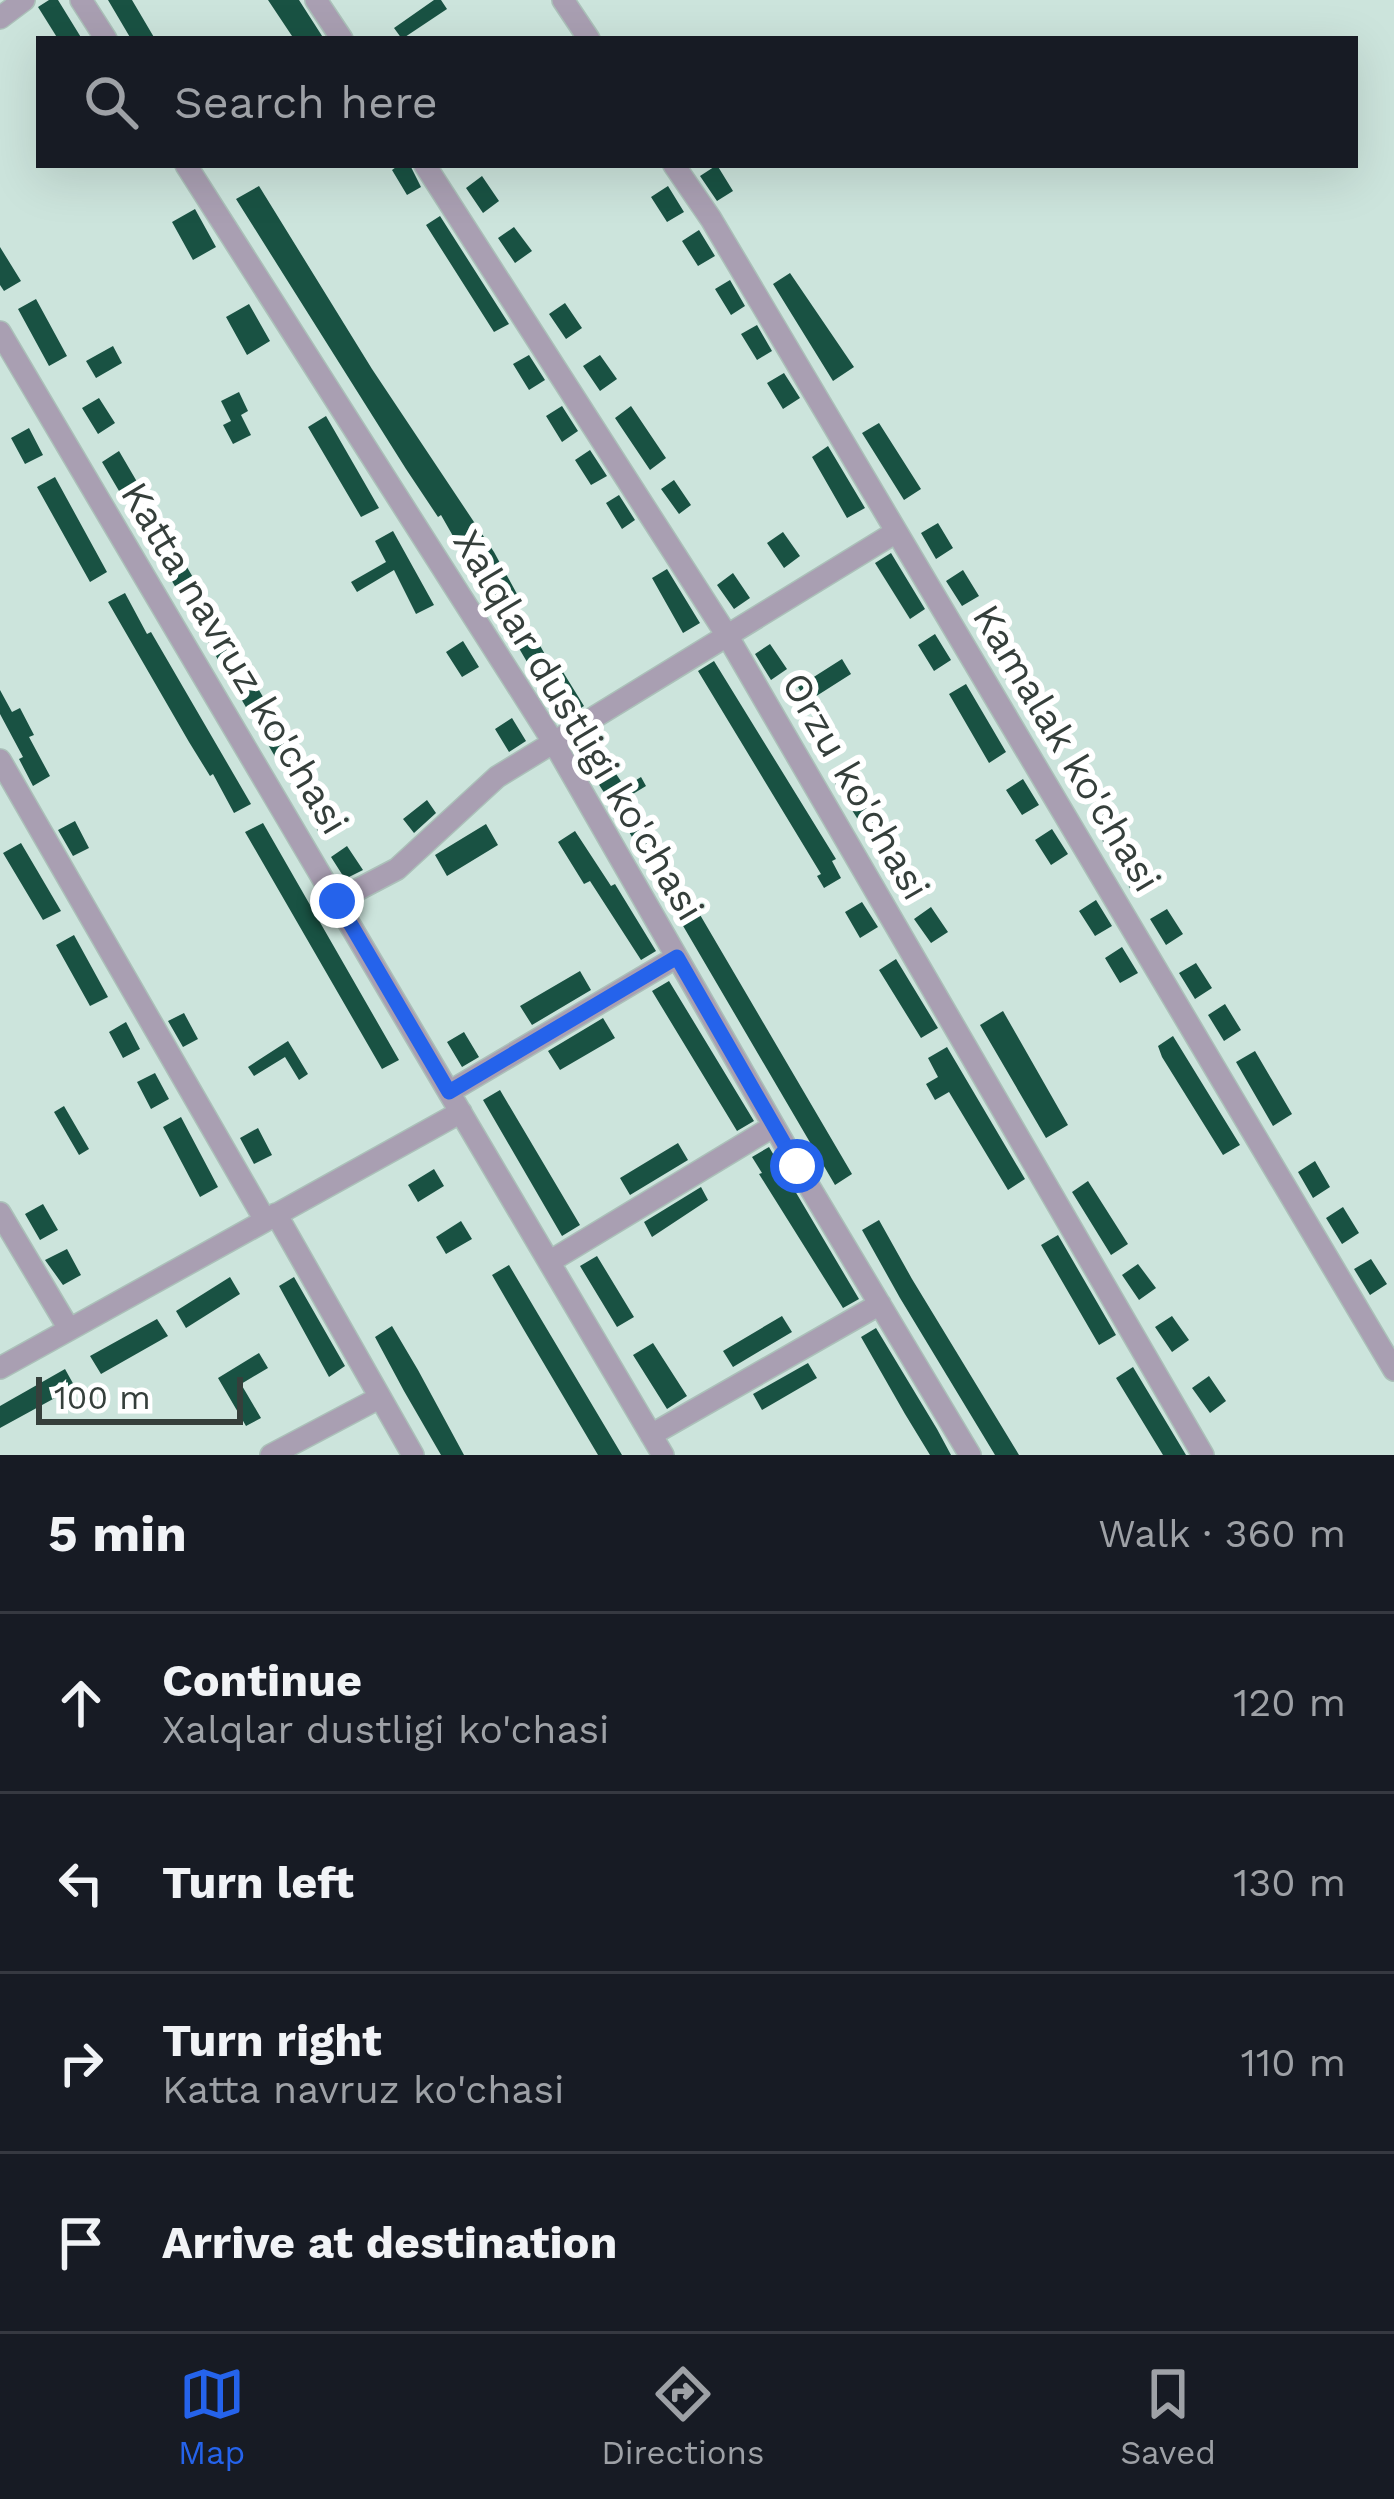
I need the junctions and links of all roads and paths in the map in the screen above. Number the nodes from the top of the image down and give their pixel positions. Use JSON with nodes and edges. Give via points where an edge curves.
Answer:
{"nodes":[{"id":1,"x":24,"y":0,"type":"edge"},
{"id":2,"x":81,"y":0,"type":"edge"},
{"id":3,"x":316,"y":0,"type":"edge"},
{"id":4,"x":563,"y":0,"type":"edge"},
{"id":5,"x":0,"y":18,"type":"edge"},
{"id":6,"x":104,"y":36,"type":"edge"},
{"id":7,"x":340,"y":36,"type":"edge"},
{"id":8,"x":587,"y":36,"type":"edge"},
{"id":9,"x":188,"y":168,"type":"edge"},
{"id":10,"x":427,"y":168,"type":"edge"},
{"id":11,"x":676,"y":168,"type":"edge"},
{"id":12,"x":0,"y":332,"type":"edge"},
{"id":13,"x":896,"y":532,"type":"junction"},
{"id":14,"x":728,"y":637,"type":"junction"},
{"id":15,"x":554,"y":743,"type":"junction"},
{"id":16,"x":0,"y":760,"type":"edge"},
{"id":17,"x":337,"y":901,"type":"junction"},
{"id":18,"x":677,"y":957,"type":"junction"},
{"id":19,"x":449,"y":1092,"type":"junction"},
{"id":20,"x":461,"y":1112,"type":"junction"},
{"id":21,"x":774,"y":1126,"type":"junction"},
{"id":22,"x":0,"y":1214,"type":"edge"},
{"id":23,"x":270,"y":1217,"type":"junction"},
{"id":24,"x":549,"y":1262,"type":"junction"},
{"id":25,"x":880,"y":1304,"type":"junction"},
{"id":26,"x":69,"y":1329,"type":"junction"},
{"id":27,"x":0,"y":1368,"type":"edge"},
{"id":28,"x":1394,"y":1370,"type":"edge"},
{"id":29,"x":379,"y":1398,"type":"junction"},
{"id":30,"x":651,"y":1435,"type":"junction"},
{"id":31,"x":271,"y":1455,"type":"edge"},
{"id":32,"x":413,"y":1455,"type":"edge"},
{"id":33,"x":664,"y":1455,"type":"edge"},
{"id":34,"x":970,"y":1455,"type":"edge"},
{"id":35,"x":1203,"y":1455,"type":"edge"}],
"edges":[{"from":1,"to":5,"type":"street"},
{"from":2,"to":6,"type":"street"},
{"from":3,"to":7,"type":"street"},
{"from":4,"to":8,"type":"street"},
{"from":9,"to":15,"type":"street","name":"Xalqlar dustligi ko'chasi"},
{"from":10,"to":14,"type":"street","name":"Orzu ko'chasi"},
{"from":11,"to":13,"type":"street","name":"Kamalak ko'chasi"},
{"from":12,"to":17,"type":"street","name":"Katta navruz ko'chasi"},
{"from":13,"to":14,"type":"street"},
{"from":13,"to":28,"type":"street","name":"Kamalak ko'chasi"},
{"from":14,"to":15,"type":"street"},
{"from":14,"to":35,"type":"street","name":"Orzu ko'chasi"},
{"from":15,"to":17,"type":"street","via":[[497,777],[397,869]]},
{"from":15,"to":18,"type":"street","name":"Xalqlar dustligi ko'chasi"},
{"from":16,"to":23,"type":"street"},
{"from":17,"to":19,"type":"street","name":"Katta navruz ko'chasi"},
{"from":18,"to":19,"type":"street"},
{"from":18,"to":21,"type":"street","name":"Xalqlar dustligi ko'chasi"},
{"from":19,"to":20,"type":"street","name":"Katta navruz ko'chasi"},
{"from":20,"to":23,"type":"street"},
{"from":20,"to":24,"type":"street","name":"Katta navruz ko'chasi"},
{"from":21,"to":24,"type":"street"},
{"from":21,"to":25,"type":"street","name":"Xalqlar dustligi ko'chasi"},
{"from":22,"to":26,"type":"street"},
{"from":23,"to":26,"type":"street"},
{"from":23,"to":29,"type":"street"},
{"from":24,"to":30,"type":"street","name":"Katta navruz ko'chasi"},
{"from":25,"to":30,"type":"street"},
{"from":25,"to":34,"type":"street","name":"Xalqlar dustligi ko'chasi"},
{"from":26,"to":27,"type":"street"},
{"from":29,"to":31,"type":"street"},
{"from":29,"to":32,"type":"street"},
{"from":30,"to":33,"type":"street","name":"Katta navruz ko'chasi"}]}
